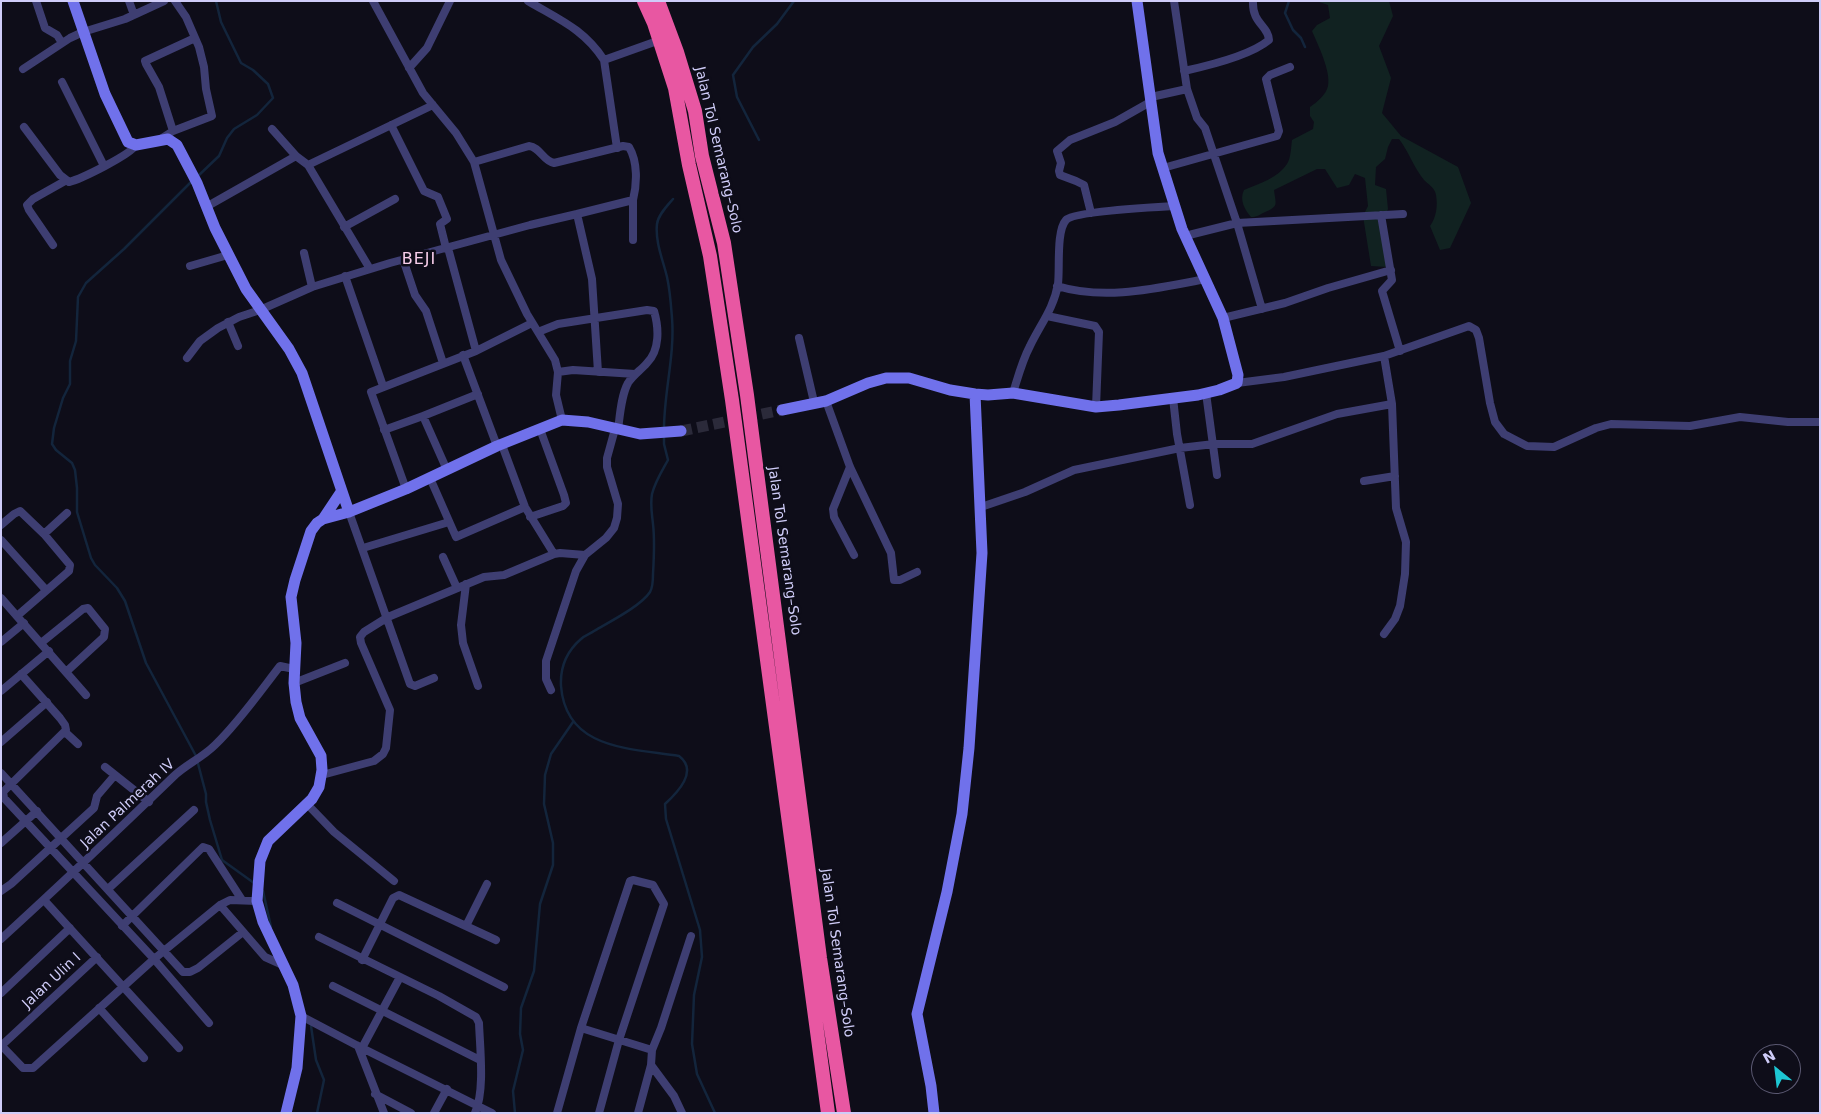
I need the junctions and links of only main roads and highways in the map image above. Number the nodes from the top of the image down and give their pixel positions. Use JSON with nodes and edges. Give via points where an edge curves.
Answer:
{"nodes":[{"id":1,"x":644,"y":1,"type":"edge"},
{"id":2,"x":658,"y":1,"type":"edge"},
{"id":3,"x":828,"y":1113,"type":"edge"},
{"id":4,"x":844,"y":1113,"type":"edge"}],
"edges":[{"from":1,"to":3,"type":"highway","name":"Jalan Tol Semarang–Solo","via":[[675,88],[711,266]]},
{"from":2,"to":4,"type":"highway","name":"Jalan Tol Semarang–Solo","via":[[695,111],[702,156],[724,243],[747,395],[820,958]]}]}
